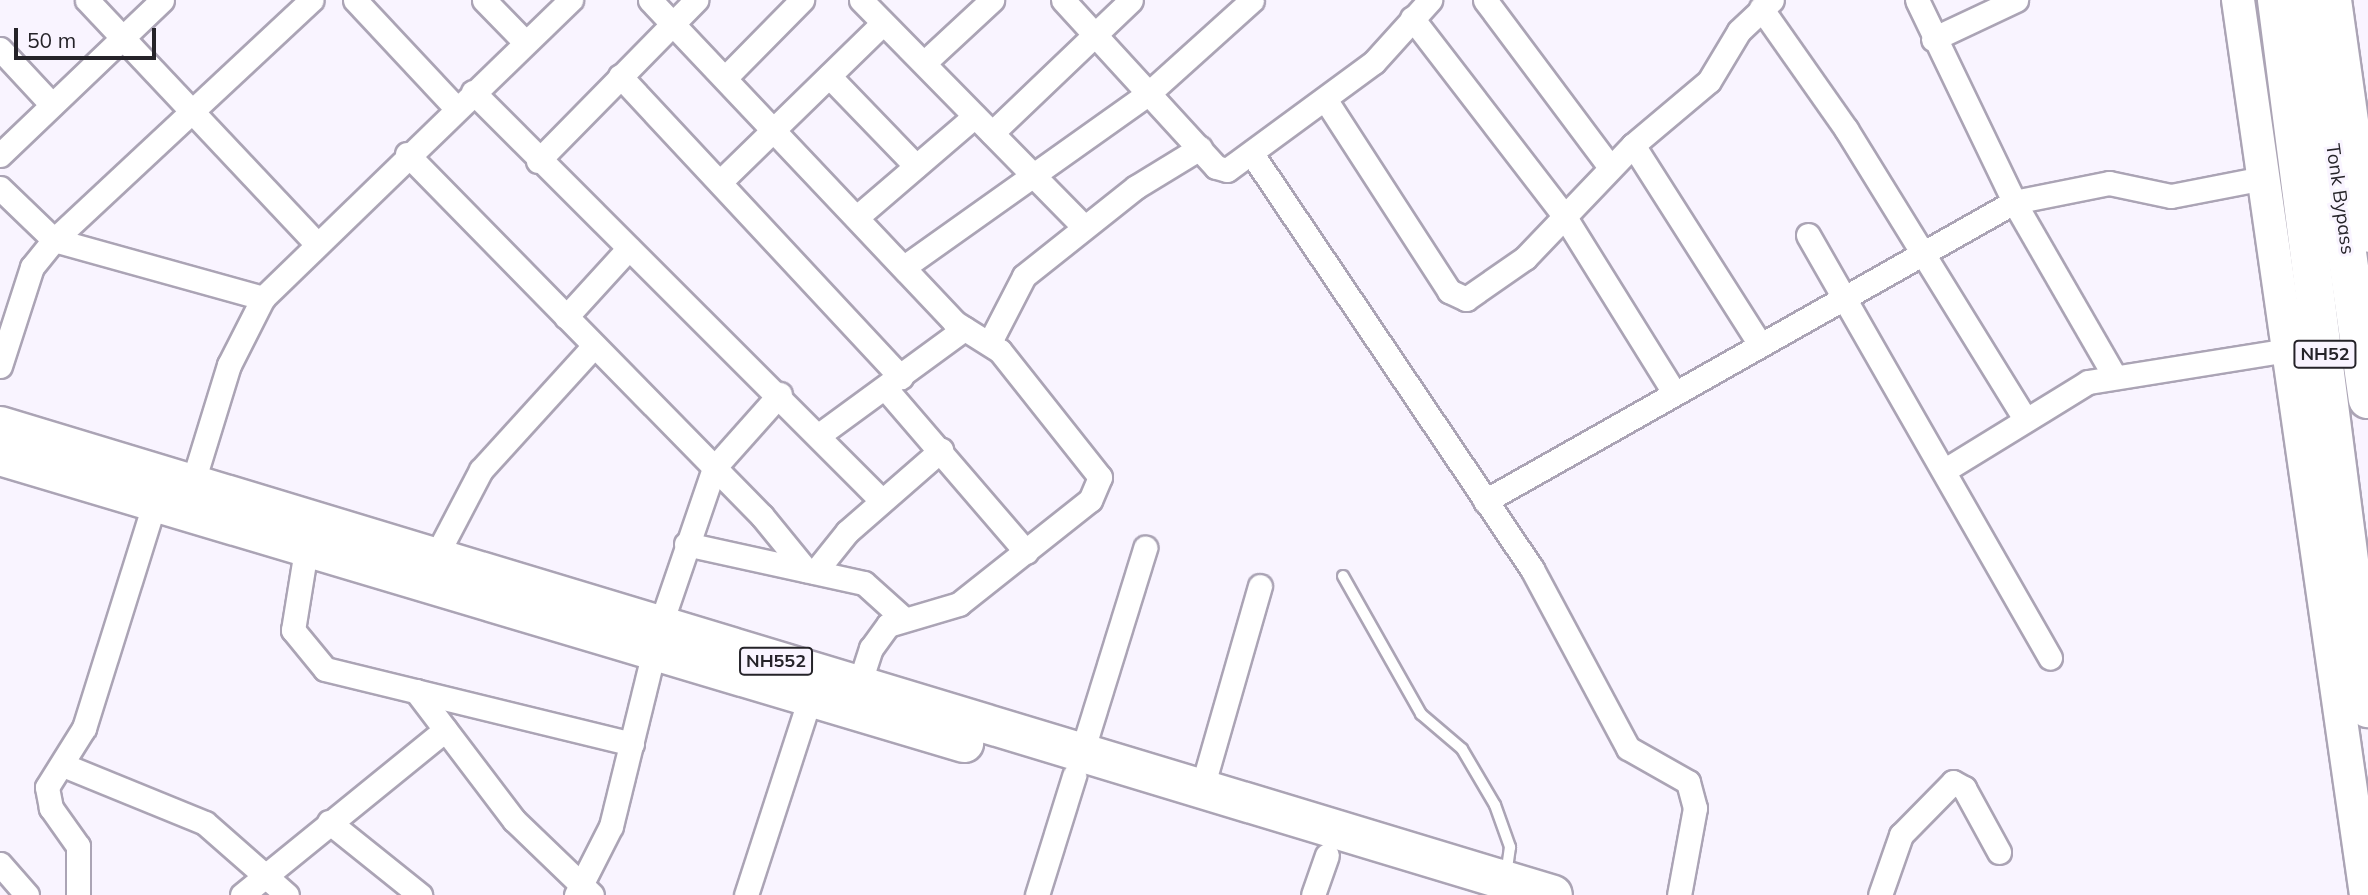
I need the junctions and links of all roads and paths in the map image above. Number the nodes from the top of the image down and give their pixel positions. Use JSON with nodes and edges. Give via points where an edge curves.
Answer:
{"nodes":[{"id":1,"x":87,"y":0,"type":"edge"},
{"id":2,"x":162,"y":0,"type":"edge"},
{"id":3,"x":311,"y":0,"type":"edge"},
{"id":4,"x":355,"y":0,"type":"edge"},
{"id":5,"x":484,"y":0,"type":"edge"},
{"id":6,"x":571,"y":0,"type":"edge"},
{"id":7,"x":650,"y":0,"type":"edge"},
{"id":8,"x":696,"y":0,"type":"edge"},
{"id":9,"x":802,"y":0,"type":"edge"},
{"id":10,"x":861,"y":0,"type":"edge"},
{"id":11,"x":992,"y":0,"type":"edge"},
{"id":12,"x":1063,"y":0,"type":"edge"},
{"id":13,"x":1131,"y":0,"type":"edge"},
{"id":14,"x":1252,"y":0,"type":"edge"},
{"id":15,"x":1430,"y":0,"type":"edge"},
{"id":16,"x":1485,"y":0,"type":"edge"},
{"id":17,"x":1917,"y":0,"type":"edge"},
{"id":18,"x":2016,"y":0,"type":"edge"},
{"id":19,"x":2238,"y":0,"type":"edge"},
{"id":20,"x":2277,"y":0,"type":"edge"},
{"id":21,"x":2311,"y":0,"type":"edge"},
{"id":22,"x":2335,"y":0,"type":"edge"},
{"id":23,"x":1766,"y":4,"type":"edge"},
{"id":24,"x":1412,"y":18,"type":"junction"},
{"id":25,"x":672,"y":23,"type":"junction"},
{"id":26,"x":883,"y":23,"type":"junction"},
{"id":27,"x":1095,"y":33,"type":"junction"},
{"id":28,"x":123,"y":37,"type":"junction"},
{"id":29,"x":1933,"y":39,"type":"junction"},
{"id":30,"x":525,"y":42,"type":"junction"},
{"id":31,"x":0,"y":49,"type":"edge"},
{"id":32,"x":923,"y":64,"type":"junction"},
{"id":33,"x":620,"y":76,"type":"junction"},
{"id":34,"x":829,"y":76,"type":"junction"},
{"id":35,"x":725,"y":78,"type":"junction"},
{"id":36,"x":473,"y":92,"type":"junction"},
{"id":37,"x":1150,"y":92,"type":"junction"},
{"id":38,"x":1325,"y":99,"type":"junction"},
{"id":39,"x":52,"y":105,"type":"junction"},
{"id":40,"x":456,"y":108,"type":"junction"},
{"id":41,"x":194,"y":109,"type":"junction"},
{"id":42,"x":975,"y":116,"type":"junction"},
{"id":43,"x":775,"y":131,"type":"junction"},
{"id":44,"x":992,"y":133,"type":"junction"},
{"id":45,"x":1633,"y":145,"type":"junction"},
{"id":46,"x":1200,"y":148,"type":"junction"},
{"id":47,"x":407,"y":154,"type":"junction"},
{"id":48,"x":1252,"y":154,"type":"junction"},
{"id":49,"x":0,"y":155,"type":"edge"},
{"id":50,"x":538,"y":161,"type":"junction"},
{"id":51,"x":916,"y":166,"type":"junction"},
{"id":52,"x":1610,"y":167,"type":"junction"},
{"id":53,"x":1036,"y":178,"type":"junction"},
{"id":54,"x":2264,"y":178,"type":"junction"},
{"id":55,"x":721,"y":181,"type":"junction"},
{"id":56,"x":0,"y":188,"type":"edge"},
{"id":57,"x":2014,"y":201,"type":"junction"},
{"id":58,"x":1563,"y":214,"type":"junction"},
{"id":59,"x":857,"y":217,"type":"junction"},
{"id":60,"x":1083,"y":226,"type":"junction"},
{"id":61,"x":1808,"y":235,"type":"dead end"},
{"id":62,"x":2368,"y":236,"type":"edge"},
{"id":63,"x":54,"y":240,"type":"junction"},
{"id":64,"x":315,"y":242,"type":"junction"},
{"id":65,"x":629,"y":248,"type":"junction"},
{"id":66,"x":1920,"y":251,"type":"junction"},
{"id":67,"x":904,"y":267,"type":"junction"},
{"id":68,"x":1842,"y":294,"type":"junction"},
{"id":69,"x":263,"y":298,"type":"junction"},
{"id":70,"x":566,"y":317,"type":"junction"},
{"id":71,"x":964,"y":329,"type":"junction"},
{"id":72,"x":990,"y":342,"type":"junction"},
{"id":73,"x":1759,"y":343,"type":"junction"},
{"id":74,"x":594,"y":346,"type":"junction"},
{"id":75,"x":2287,"y":350,"type":"junction"},
{"id":76,"x":0,"y":366,"type":"edge"},
{"id":77,"x":2114,"y":375,"type":"junction"},
{"id":78,"x":894,"y":383,"type":"junction"},
{"id":79,"x":1673,"y":391,"type":"junction"},
{"id":80,"x":780,"y":394,"type":"junction"},
{"id":81,"x":2368,"y":399,"type":"edge"},
{"id":82,"x":2025,"y":419,"type":"junction"},
{"id":83,"x":819,"y":435,"type":"junction"},
{"id":84,"x":0,"y":449,"type":"edge"},
{"id":85,"x":941,"y":450,"type":"junction"},
{"id":86,"x":714,"y":468,"type":"junction"},
{"id":87,"x":1945,"y":470,"type":"junction"},
{"id":88,"x":192,"y":485,"type":"junction"},
{"id":89,"x":881,"y":500,"type":"junction"},
{"id":90,"x":1485,"y":501,"type":"junction"},
{"id":91,"x":155,"y":504,"type":"junction"},
{"id":92,"x":686,"y":544,"type":"junction"},
{"id":93,"x":1145,"y":548,"type":"dead end"},
{"id":94,"x":306,"y":550,"type":"junction"},
{"id":95,"x":1026,"y":552,"type":"junction"},
{"id":96,"x":436,"y":556,"type":"junction"},
{"id":97,"x":811,"y":571,"type":"junction"},
{"id":98,"x":1343,"y":576,"type":"dead end"},
{"id":99,"x":1260,"y":586,"type":"dead end"},
{"id":100,"x":904,"y":620,"type":"junction"},
{"id":101,"x":657,"y":641,"type":"junction"},
{"id":102,"x":2050,"y":657,"type":"dead end"},
{"id":103,"x":859,"y":686,"type":"junction"},
{"id":104,"x":416,"y":691,"type":"junction"},
{"id":105,"x":809,"y":701,"type":"junction"},
{"id":106,"x":2368,"y":708,"type":"edge"},
{"id":107,"x":445,"y":730,"type":"junction"},
{"id":108,"x":632,"y":744,"type":"junction"},
{"id":109,"x":1078,"y":764,"type":"junction"},
{"id":110,"x":62,"y":765,"type":"junction"},
{"id":111,"x":1202,"y":788,"type":"junction"},
{"id":112,"x":329,"y":822,"type":"junction"},
{"id":113,"x":1999,"y":852,"type":"dead end"},
{"id":114,"x":1327,"y":855,"type":"junction"},
{"id":115,"x":0,"y":864,"type":"edge"},
{"id":116,"x":261,"y":878,"type":"junction"},
{"id":117,"x":1506,"y":881,"type":"junction"},
{"id":118,"x":583,"y":892,"type":"edge"},
{"id":119,"x":27,"y":895,"type":"edge"},
{"id":120,"x":78,"y":895,"type":"edge"},
{"id":121,"x":242,"y":895,"type":"edge"},
{"id":122,"x":287,"y":895,"type":"edge"},
{"id":123,"x":420,"y":895,"type":"edge"},
{"id":124,"x":746,"y":895,"type":"edge"},
{"id":125,"x":1037,"y":895,"type":"edge"},
{"id":126,"x":1313,"y":895,"type":"edge"},
{"id":127,"x":1465,"y":895,"type":"edge"},
{"id":128,"x":1553,"y":895,"type":"edge"},
{"id":129,"x":1679,"y":895,"type":"edge"},
{"id":130,"x":1880,"y":895,"type":"edge"},
{"id":131,"x":2366,"y":895,"type":"edge"}],
"edges":[{"from":1,"to":28,"type":"street"},
{"from":2,"to":28,"type":"street"},
{"from":3,"to":41,"type":"street"},
{"from":4,"to":40,"type":"street"},
{"from":5,"to":30,"type":"street"},
{"from":6,"to":30,"type":"street"},
{"from":7,"to":25,"type":"street"},
{"from":8,"to":25,"type":"street"},
{"from":9,"to":35,"type":"street"},
{"from":10,"to":26,"type":"street"},
{"from":11,"to":32,"type":"street"},
{"from":12,"to":27,"type":"street"},
{"from":13,"to":27,"type":"street"},
{"from":14,"to":37,"type":"street"},
{"from":15,"to":24,"type":"street"},
{"from":16,"to":52,"type":"street"},
{"from":17,"to":29,"type":"street"},
{"from":18,"to":29,"type":"street"},
{"from":19,"to":54,"type":"street"},
{"from":20,"to":106,"type":"highway","number":"NH52"},
{"from":21,"to":81,"type":"highway","name":"Tonk Bypass","number":"NH52"},
{"from":22,"to":62,"type":"street"},
{"from":23,"to":45,"type":"street","via":[[1709,81]]},
{"from":23,"to":66,"type":"street"},
{"from":24,"to":38,"type":"street","via":[[1374,62]]},
{"from":24,"to":58,"type":"street"},
{"from":25,"to":33,"type":"street"},
{"from":25,"to":35,"type":"street"},
{"from":26,"to":32,"type":"street"},
{"from":26,"to":34,"type":"street"},
{"from":27,"to":37,"type":"street"},
{"from":27,"to":44,"type":"street"},
{"from":28,"to":39,"type":"street"},
{"from":28,"to":41,"type":"street"},
{"from":29,"to":57,"type":"street"},
{"from":30,"to":36,"type":"street"},
{"from":31,"to":39,"type":"street"},
{"from":32,"to":42,"type":"street"},
{"from":33,"to":50,"type":"street"},
{"from":33,"to":55,"type":"street"},
{"from":34,"to":43,"type":"street"},
{"from":34,"to":51,"type":"street"},
{"from":35,"to":43,"type":"street"},
{"from":36,"to":40,"type":"street"},
{"from":36,"to":50,"type":"street"},
{"from":37,"to":46,"type":"street"},
{"from":37,"to":53,"type":"street"},
{"from":38,"to":48,"type":"street"},
{"from":38,"to":58,"type":"street","via":[[1457,298],[1480,292],[1525,258]]},
{"from":39,"to":49,"type":"street"},
{"from":40,"to":47,"type":"street"},
{"from":41,"to":63,"type":"street"},
{"from":41,"to":64,"type":"street"},
{"from":42,"to":44,"type":"street"},
{"from":42,"to":51,"type":"street"},
{"from":43,"to":55,"type":"street"},
{"from":43,"to":59,"type":"street"},
{"from":44,"to":53,"type":"street"},
{"from":45,"to":52,"type":"street"},
{"from":45,"to":73,"type":"street"},
{"from":46,"to":48,"type":"street","via":[[1227,170]]},
{"from":46,"to":60,"type":"street"},
{"from":47,"to":64,"type":"street"},
{"from":47,"to":70,"type":"street"},
{"from":48,"to":90,"type":"street"},
{"from":50,"to":65,"type":"street"},
{"from":51,"to":59,"type":"street"},
{"from":52,"to":58,"type":"street"},
{"from":53,"to":60,"type":"street"},
{"from":53,"to":67,"type":"street"},
{"from":54,"to":57,"type":"street","via":[[2171,196],[2109,183]]},
{"from":54,"to":75,"type":"street"},
{"from":55,"to":78,"type":"street"},
{"from":56,"to":63,"type":"street"},
{"from":57,"to":66,"type":"street"},
{"from":57,"to":77,"type":"street"},
{"from":58,"to":79,"type":"street"},
{"from":59,"to":67,"type":"street"},
{"from":60,"to":72,"type":"street","via":[[1024,276]]},
{"from":61,"to":68,"type":"street"},
{"from":63,"to":69,"type":"street"},
{"from":63,"to":76,"type":"street","via":[[32,267]]},
{"from":64,"to":69,"type":"street"},
{"from":65,"to":70,"type":"street"},
{"from":65,"to":80,"type":"street"},
{"from":66,"to":68,"type":"street"},
{"from":66,"to":82,"type":"street"},
{"from":67,"to":71,"type":"street"},
{"from":68,"to":73,"type":"street"},
{"from":68,"to":87,"type":"street"},
{"from":69,"to":88,"type":"street","via":[[229,365]]},
{"from":70,"to":74,"type":"street"},
{"from":71,"to":72,"type":"street"},
{"from":71,"to":78,"type":"street"},
{"from":72,"to":95,"type":"street","via":[[1100,477],[1090,500]]},
{"from":73,"to":79,"type":"street"},
{"from":74,"to":86,"type":"street"},
{"from":74,"to":96,"type":"street","via":[[481,470]]},
{"from":75,"to":77,"type":"street"},
{"from":75,"to":131,"type":"street"},
{"from":77,"to":82,"type":"street","via":[[2066,392]]},
{"from":78,"to":83,"type":"street"},
{"from":78,"to":85,"type":"street"},
{"from":79,"to":90,"type":"street"},
{"from":80,"to":83,"type":"street"},
{"from":80,"to":86,"type":"street"},
{"from":82,"to":87,"type":"street"},
{"from":83,"to":89,"type":"street"},
{"from":84,"to":88,"type":"highway","number":"NH552"},
{"from":84,"to":91,"type":"highway","number":"NH552"},
{"from":85,"to":89,"type":"street"},
{"from":85,"to":95,"type":"street"},
{"from":86,"to":92,"type":"street"},
{"from":86,"to":97,"type":"street"},
{"from":87,"to":102,"type":"street"},
{"from":88,"to":96,"type":"highway","number":"NH552"},
{"from":89,"to":97,"type":"street"},
{"from":90,"to":129,"type":"street","via":[[1532,569],[1628,748],[1688,782],[1694,793]]},
{"from":91,"to":94,"type":"highway","number":"NH552"},
{"from":91,"to":110,"type":"street","via":[[84,728]]},
{"from":92,"to":97,"type":"street"},
{"from":92,"to":101,"type":"street"},
{"from":93,"to":109,"type":"street"},
{"from":94,"to":101,"type":"highway","number":"NH552"},
{"from":94,"to":104,"type":"street","via":[[293,602],[293,630],[305,652],[325,669]]},
{"from":95,"to":100,"type":"street","via":[[959,604]]},
{"from":96,"to":101,"type":"highway","number":"NH552"},
{"from":97,"to":100,"type":"street","via":[[864,583]]},
{"from":98,"to":117,"type":"lane","via":[[1421,714],[1462,749],[1495,805],[1510,847]]},
{"from":99,"to":111,"type":"street"},
{"from":100,"to":103,"type":"street","via":[[878,635]]},
{"from":101,"to":103,"type":"highway","number":"NH552"},
{"from":101,"to":105,"type":"highway","number":"NH552"},
{"from":101,"to":108,"type":"street"},
{"from":103,"to":109,"type":"highway","number":"NH552"},
{"from":104,"to":107,"type":"street"},
{"from":104,"to":108,"type":"street"},
{"from":105,"to":109,"type":"highway","number":"NH552"},
{"from":105,"to":124,"type":"street"},
{"from":107,"to":112,"type":"street"},
{"from":107,"to":118,"type":"street","via":[[514,820]]},
{"from":108,"to":118,"type":"street","via":[[611,827]]},
{"from":109,"to":111,"type":"highway","number":"NH552"},
{"from":109,"to":114,"type":"highway","number":"NH552"},
{"from":109,"to":125,"type":"street"},
{"from":110,"to":116,"type":"street","via":[[205,822]]},
{"from":110,"to":120,"type":"street","via":[[47,799],[78,846]]},
{"from":111,"to":117,"type":"highway","number":"NH552"},
{"from":112,"to":116,"type":"street"},
{"from":112,"to":123,"type":"street"},
{"from":113,"to":130,"type":"street","via":[[1964,788],[1952,782],[1901,835]]},
{"from":114,"to":126,"type":"street"},
{"from":114,"to":127,"type":"highway","number":"NH552"},
{"from":115,"to":119,"type":"street"},
{"from":116,"to":121,"type":"street"},
{"from":116,"to":122,"type":"street"},
{"from":117,"to":128,"type":"highway","number":"NH552"}]}
